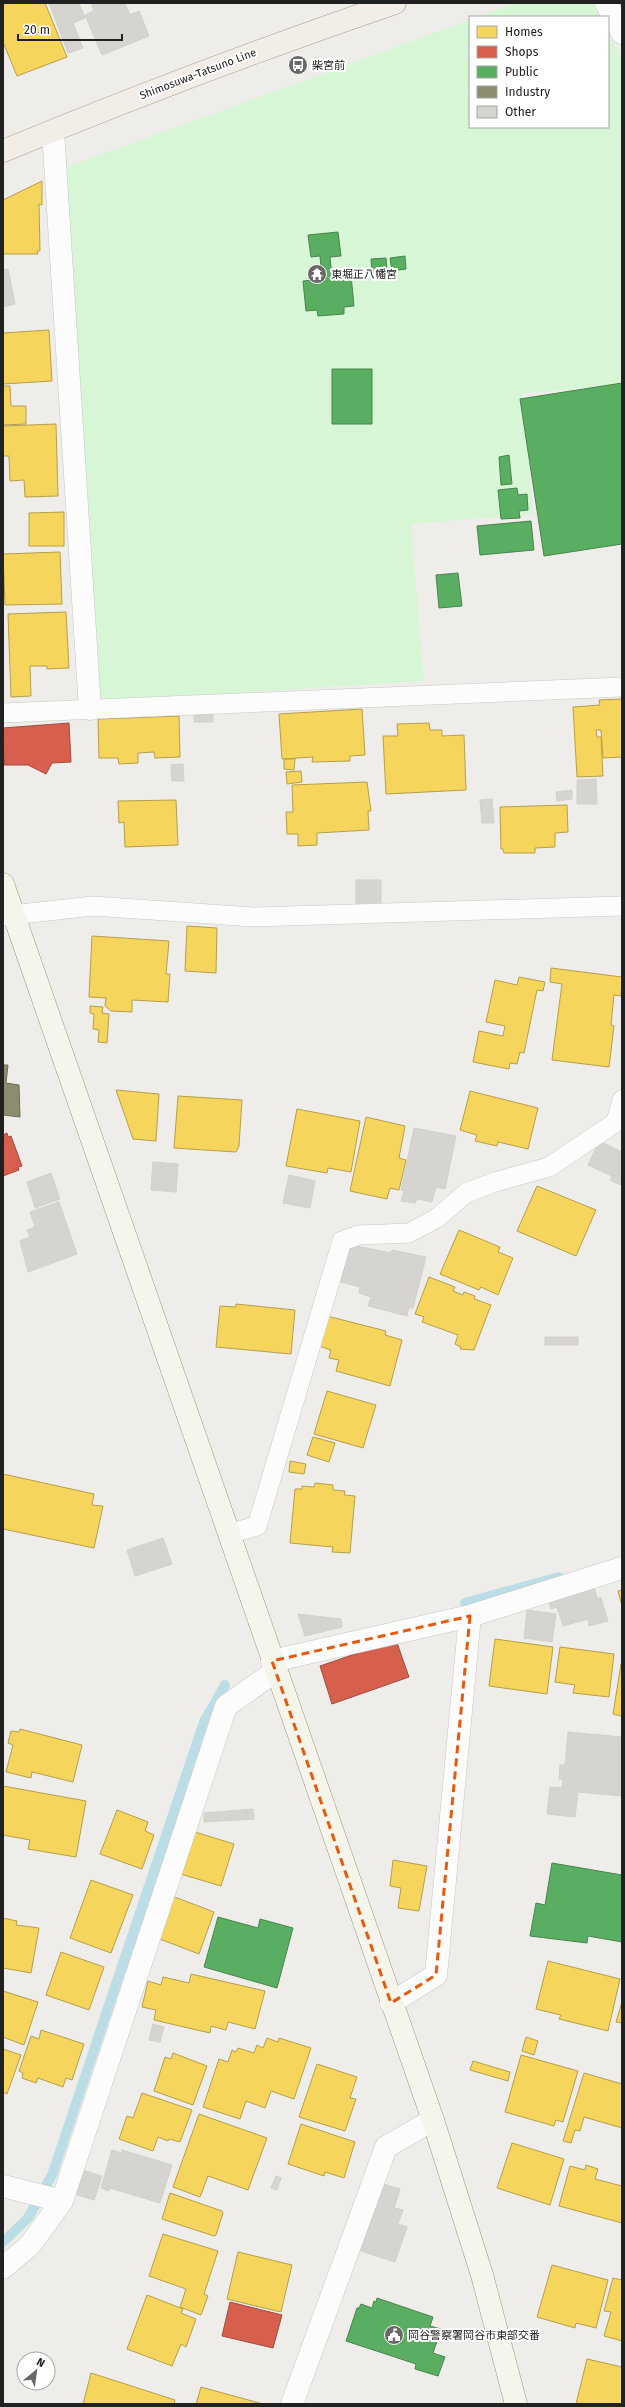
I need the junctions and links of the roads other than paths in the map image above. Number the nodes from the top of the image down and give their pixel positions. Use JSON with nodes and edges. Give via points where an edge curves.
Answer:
{"nodes":[{"id":1,"x":395,"y":3,"type":"edge"},
{"id":2,"x":606,"y":3,"type":"edge"},
{"id":3,"x":622,"y":33,"type":"edge"},
{"id":4,"x":53,"y":131,"type":"junction"},
{"id":5,"x":3,"y":152,"type":"edge"},
{"id":6,"x":622,"y":687,"type":"edge"},
{"id":7,"x":90,"y":709,"type":"junction"},
{"id":8,"x":3,"y":713,"type":"edge"},
{"id":9,"x":3,"y":884,"type":"edge"},
{"id":10,"x":622,"y":906,"type":"edge"},
{"id":11,"x":8,"y":916,"type":"edge"},
{"id":12,"x":622,"y":1100,"type":"edge"},
{"id":13,"x":228,"y":1534,"type":"junction"},
{"id":14,"x":622,"y":1568,"type":"edge"},
{"id":15,"x":470,"y":1616,"type":"junction"},
{"id":16,"x":274,"y":1666,"type":"junction"},
{"id":17,"x":390,"y":2003,"type":"junction"},
{"id":18,"x":433,"y":2120,"type":"junction"},
{"id":19,"x":3,"y":2186,"type":"edge"},
{"id":20,"x":62,"y":2200,"type":"junction"},
{"id":21,"x":3,"y":2268,"type":"edge"},
{"id":22,"x":292,"y":2404,"type":"edge"},
{"id":23,"x":516,"y":2404,"type":"edge"}],
"edges":[{"from":1,"to":4,"type":"main road","name":"Shimosuwa-Tatsuno Line","via":[[305,34]]},
{"from":2,"to":3,"type":"street"},
{"from":4,"to":5,"type":"main road","name":"Shimosuwa-Tatsuno Line"},
{"from":4,"to":7,"type":"street"},
{"from":6,"to":7,"type":"lane"},
{"from":7,"to":8,"type":"lane"},
{"from":9,"to":11,"type":"street"},
{"from":10,"to":11,"type":"lane","via":[[254,917],[93,906]]},
{"from":11,"to":13,"type":"street"},
{"from":12,"to":13,"type":"lane","via":[[616,1122],[549,1167],[466,1193],[437,1218],[409,1233],[359,1235],[342,1241],[257,1526]]},
{"from":13,"to":16,"type":"street"},
{"from":14,"to":15,"type":"street"},
{"from":15,"to":16,"type":"street"},
{"from":15,"to":17,"type":"street","via":[[436,1975]]},
{"from":16,"to":17,"type":"street"},
{"from":16,"to":20,"type":"street","via":[[226,1706]]},
{"from":17,"to":18,"type":"street"},
{"from":18,"to":22,"type":"street","via":[[386,2147]]},
{"from":18,"to":23,"type":"street","via":[[482,2275]]},
{"from":19,"to":20,"type":"street"},
{"from":20,"to":21,"type":"street","via":[[30,2245]]}]}
